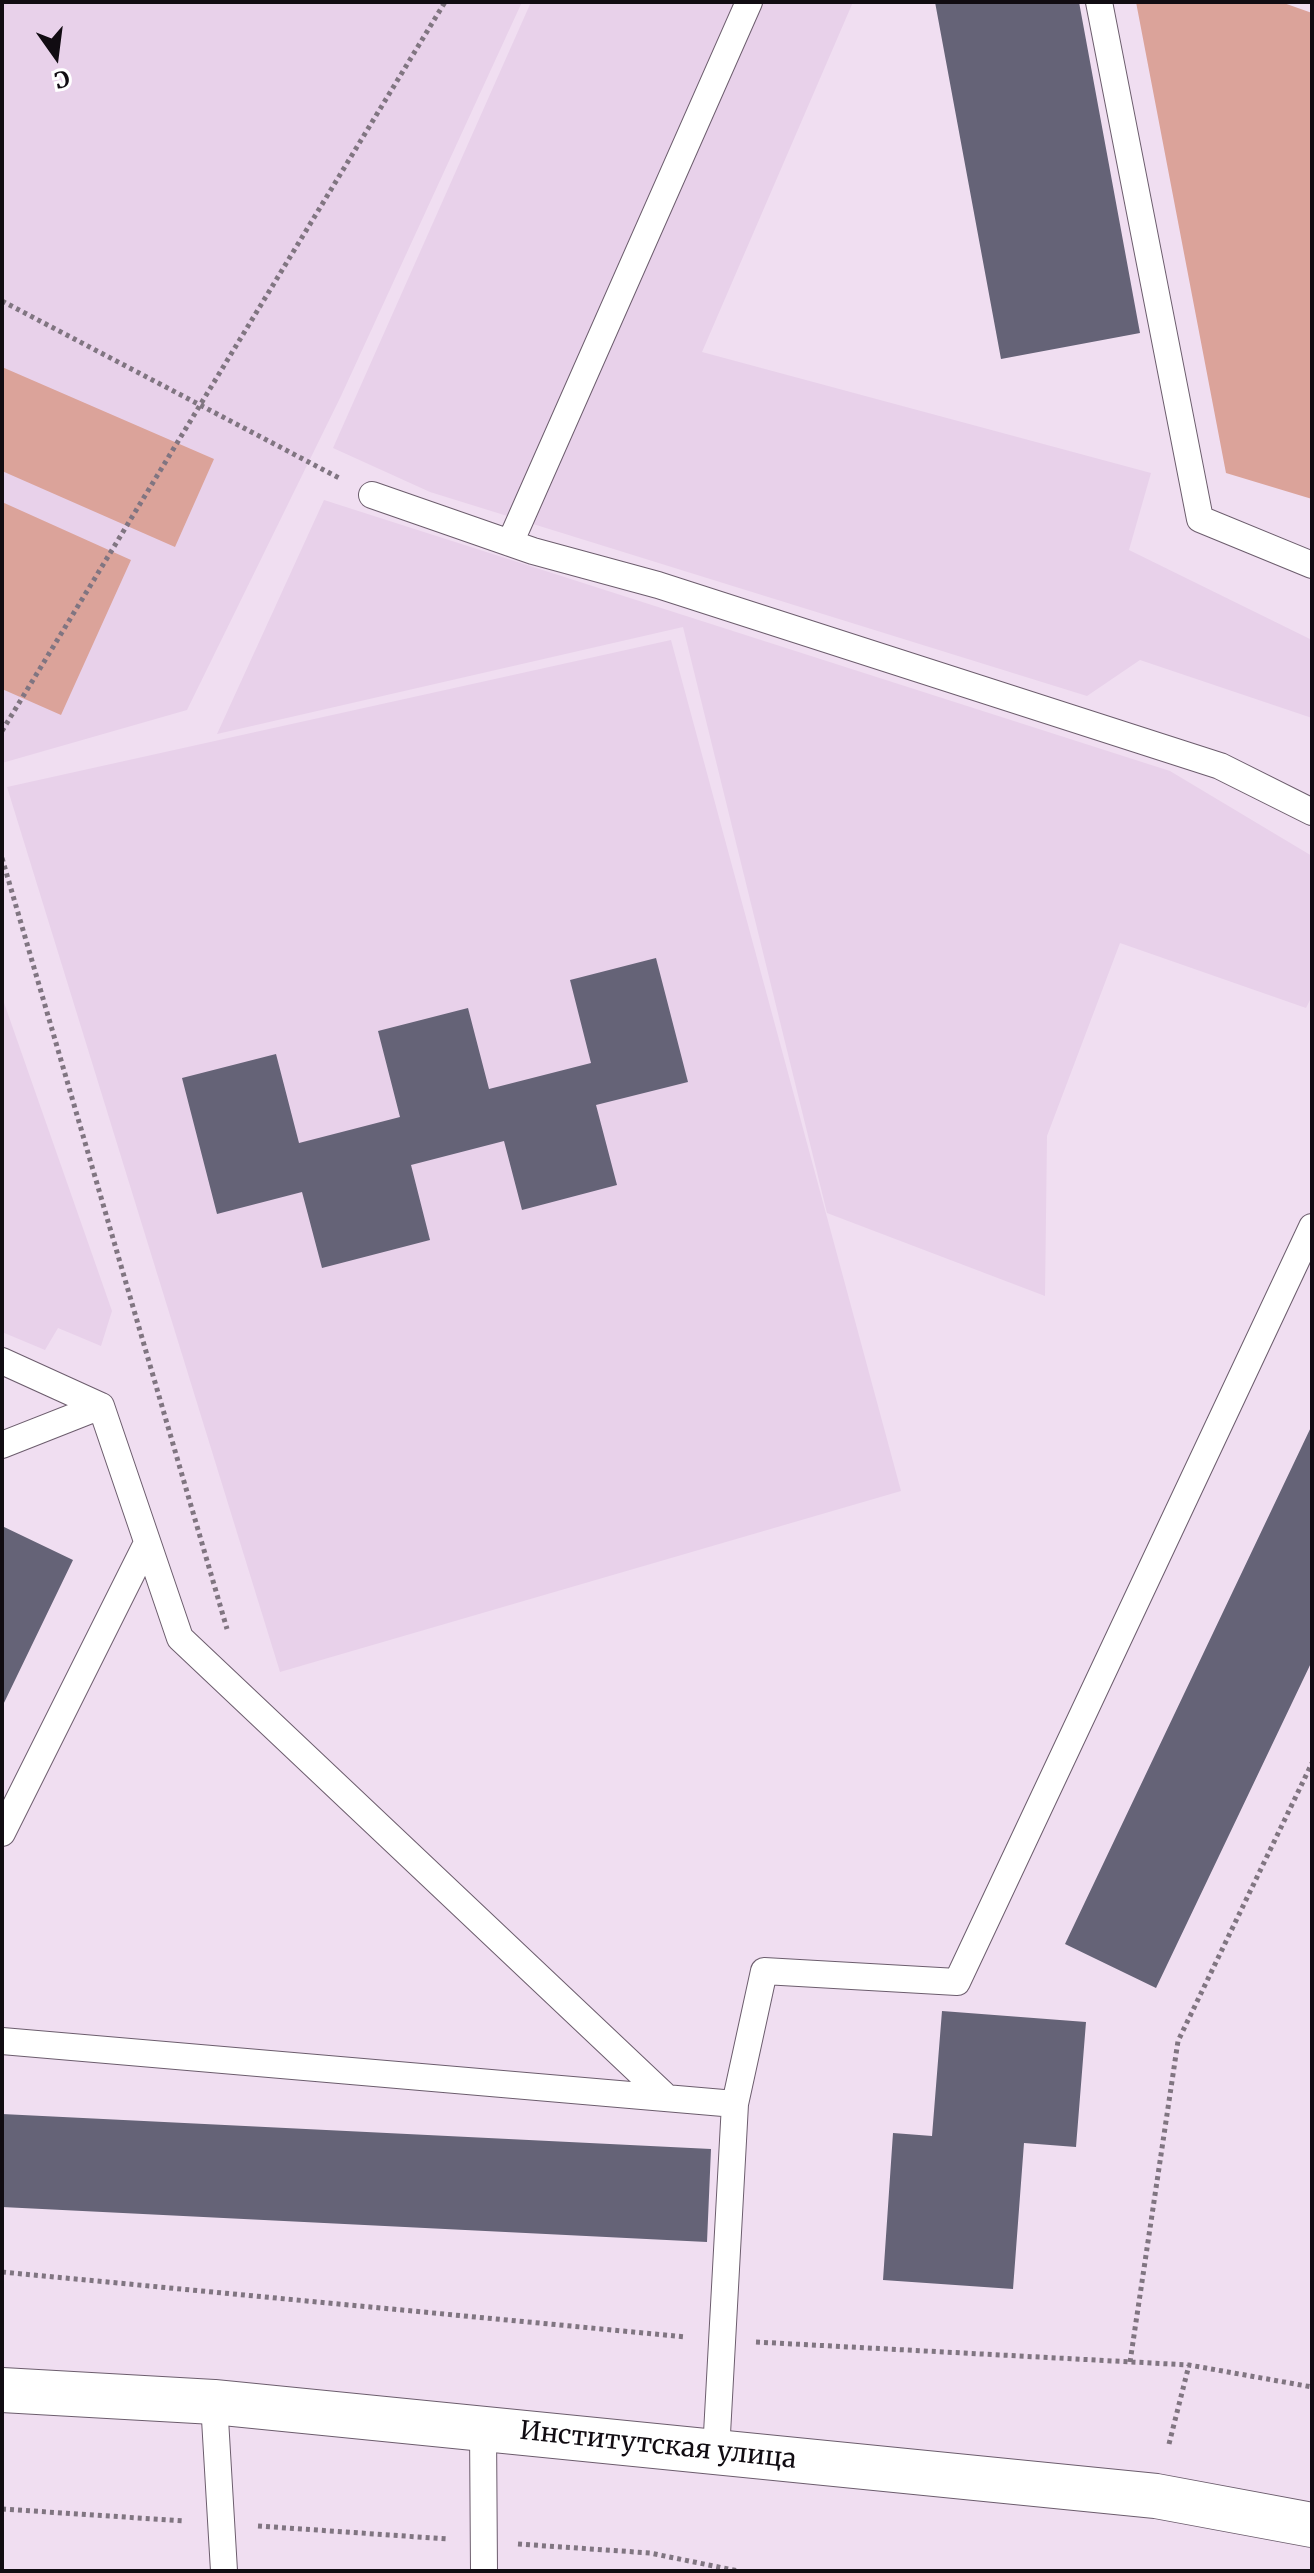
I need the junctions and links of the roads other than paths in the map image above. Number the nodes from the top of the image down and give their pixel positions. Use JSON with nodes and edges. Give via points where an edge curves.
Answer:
{"nodes":[{"id":1,"x":749,"y":2,"type":"edge"},
{"id":2,"x":1099,"y":2,"type":"edge"},
{"id":3,"x":372,"y":495,"type":"road end"},
{"id":4,"x":510,"y":543,"type":"junction"},
{"id":5,"x":1312,"y":565,"type":"edge"},
{"id":6,"x":1312,"y":812,"type":"edge"},
{"id":7,"x":1312,"y":1227,"type":"edge"},
{"id":8,"x":2,"y":1361,"type":"edge"},
{"id":9,"x":101,"y":1406,"type":"junction"},
{"id":10,"x":2,"y":1445,"type":"edge"},
{"id":11,"x":147,"y":1543,"type":"junction"},
{"id":12,"x":2,"y":1833,"type":"edge"},
{"id":13,"x":2,"y":2041,"type":"edge"},
{"id":14,"x":667,"y":2098,"type":"junction"},
{"id":15,"x":735,"y":2104,"type":"junction"},
{"id":16,"x":2,"y":2390,"type":"edge"},
{"id":17,"x":214,"y":2402,"type":"junction"},
{"id":18,"x":483,"y":2429,"type":"junction"},
{"id":19,"x":716,"y":2452,"type":"junction"},
{"id":20,"x":1312,"y":2525,"type":"edge"},
{"id":21,"x":224,"y":2571,"type":"edge"},
{"id":22,"x":484,"y":2571,"type":"edge"}],
"edges":[{"from":1,"to":4,"type":"lane"},
{"from":2,"to":5,"type":"lane","via":[[1200,519]]},
{"from":3,"to":4,"type":"lane"},
{"from":4,"to":6,"type":"lane","via":[[658,585],[1220,766]]},
{"from":7,"to":15,"type":"lane","via":[[957,1982],[764,1971]]},
{"from":8,"to":9,"type":"lane"},
{"from":9,"to":10,"type":"lane"},
{"from":9,"to":11,"type":"lane"},
{"from":11,"to":12,"type":"lane"},
{"from":11,"to":14,"type":"lane","via":[[180,1638]]},
{"from":13,"to":14,"type":"lane"},
{"from":14,"to":15,"type":"lane"},
{"from":15,"to":19,"type":"lane"},
{"from":16,"to":17,"type":"main road","name":"Институтская улица"},
{"from":17,"to":18,"type":"main road","name":"Институтская улица"},
{"from":17,"to":21,"type":"lane"},
{"from":18,"to":19,"type":"main road","name":"Институтская улица"},
{"from":18,"to":22,"type":"lane"},
{"from":19,"to":20,"type":"main road","name":"Институтская улица","via":[[1156,2496]]}]}
